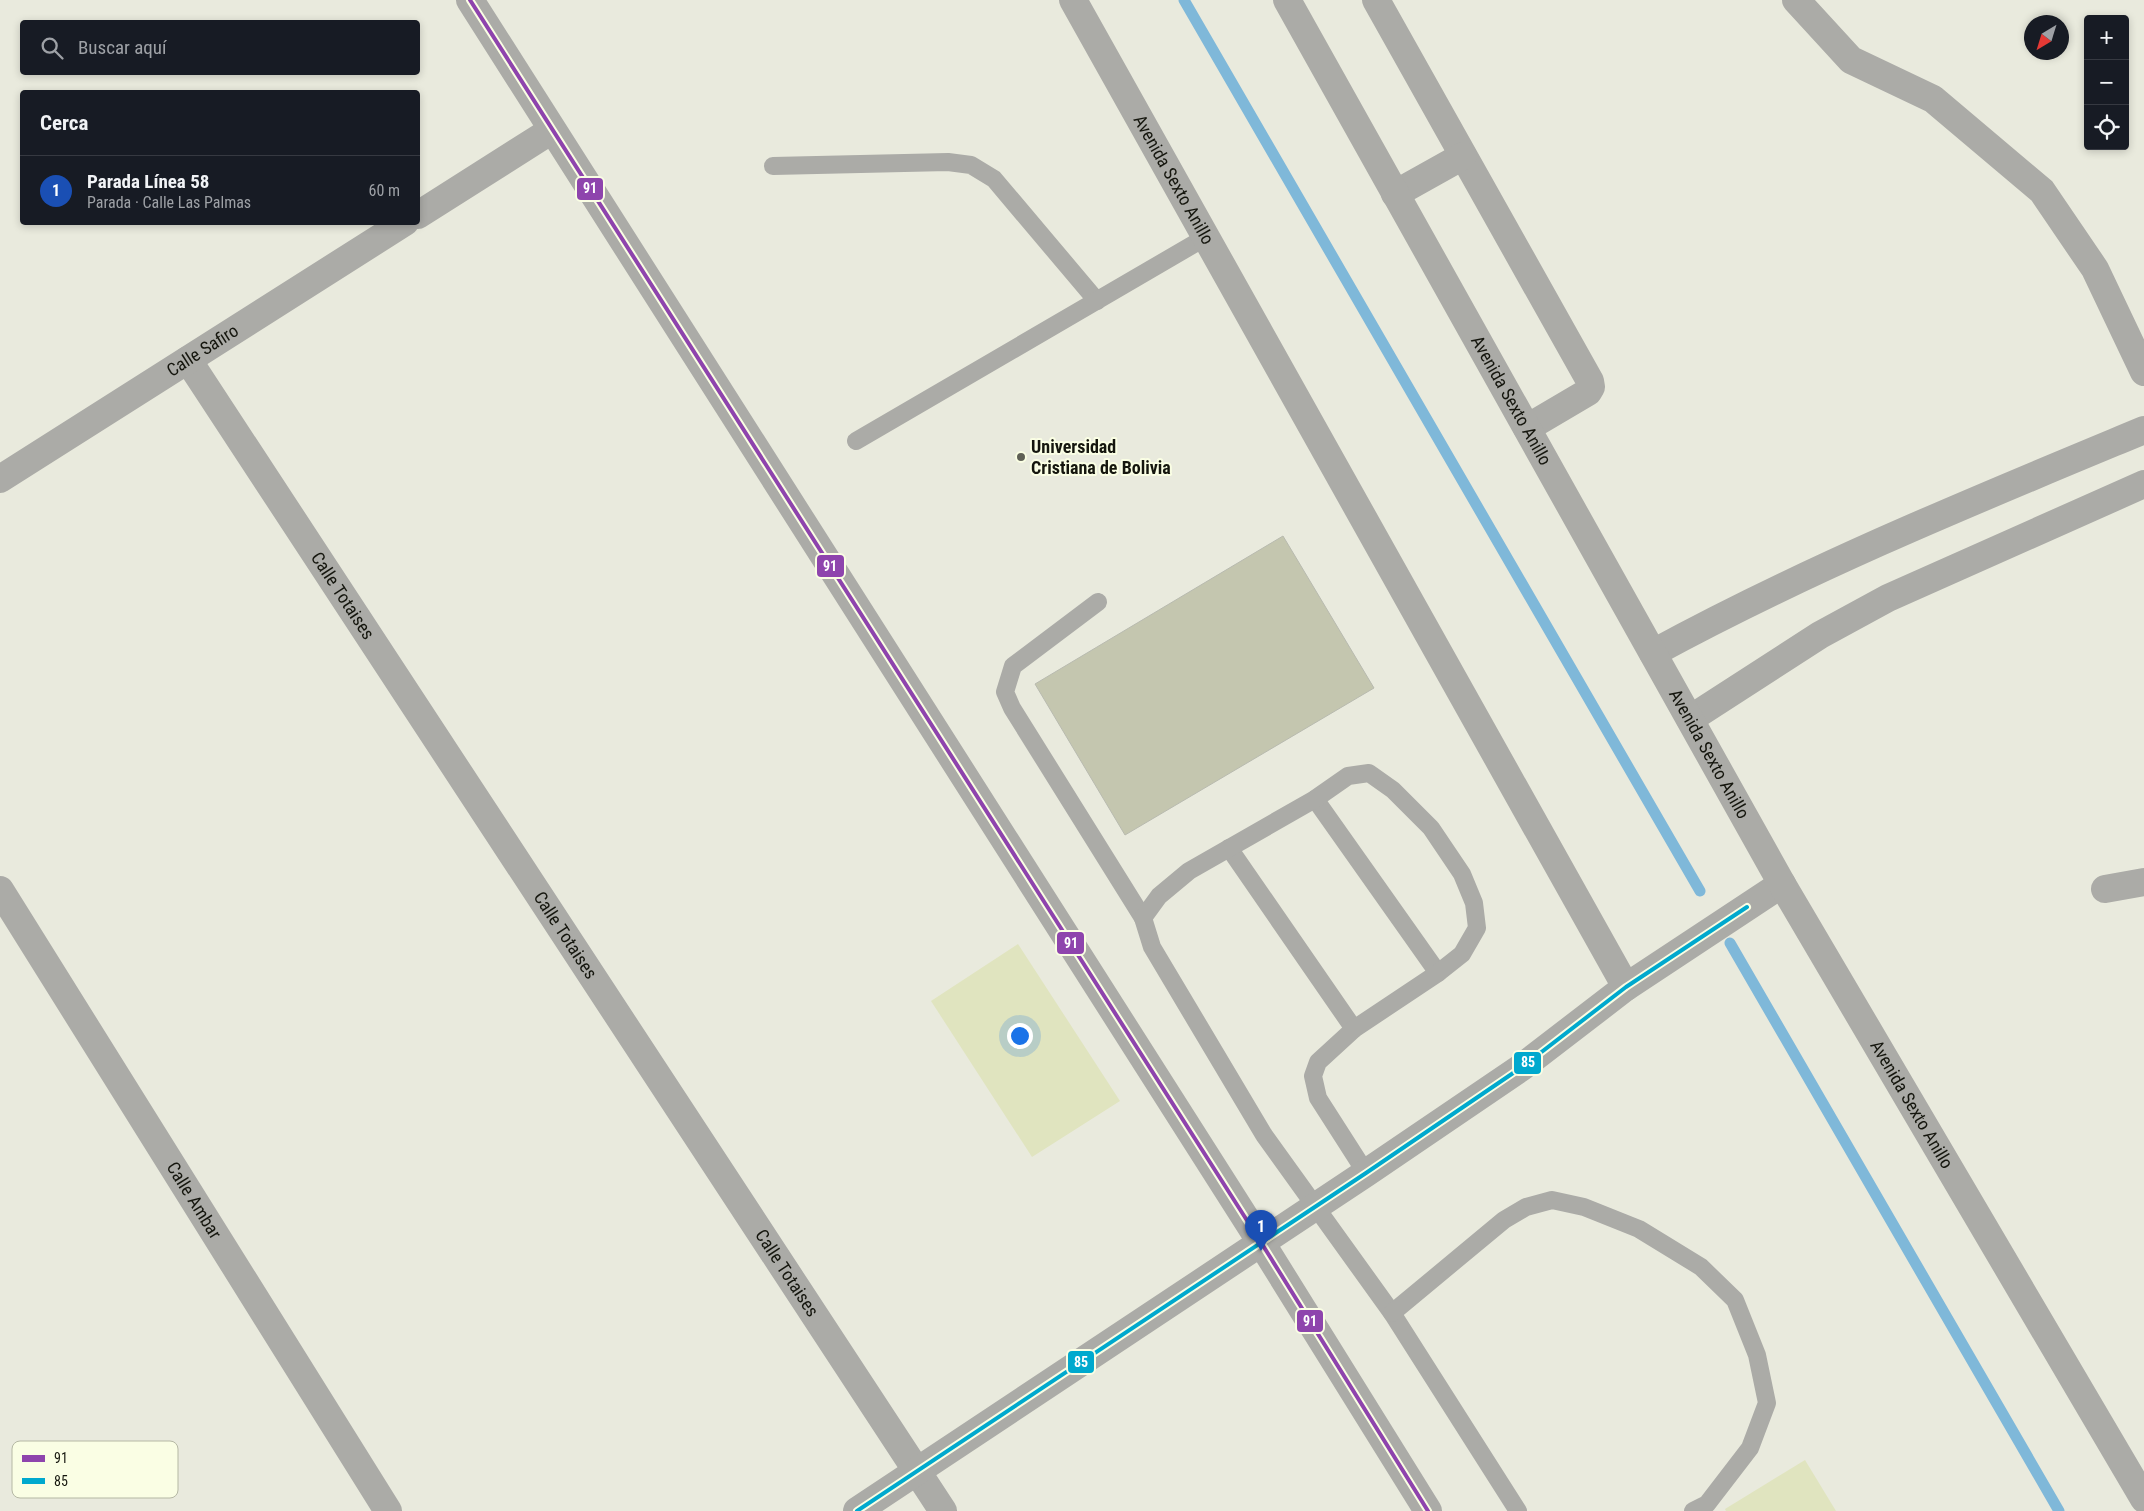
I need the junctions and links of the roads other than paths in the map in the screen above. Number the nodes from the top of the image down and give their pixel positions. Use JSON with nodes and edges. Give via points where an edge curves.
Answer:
{"nodes":[{"id":1,"x":470,"y":0,"type":"edge"},
{"id":2,"x":1073,"y":0,"type":"edge"},
{"id":3,"x":1287,"y":0,"type":"edge"},
{"id":4,"x":1376,"y":0,"type":"edge"},
{"id":5,"x":1796,"y":0,"type":"edge"},
{"id":6,"x":552,"y":130,"type":"junction"},
{"id":7,"x":1463,"y":156,"type":"junction"},
{"id":8,"x":774,"y":166,"type":"dead end"},
{"id":9,"x":1396,"y":194,"type":"junction"},
{"id":10,"x":420,"y":214,"type":"edge"},
{"id":11,"x":400,"y":225,"type":"edge"},
{"id":12,"x":1206,"y":237,"type":"junction"},
{"id":13,"x":1097,"y":301,"type":"junction"},
{"id":14,"x":188,"y":360,"type":"junction"},
{"id":15,"x":2144,"y":372,"type":"edge"},
{"id":16,"x":1527,"y":428,"type":"junction"},
{"id":17,"x":2144,"y":430,"type":"edge"},
{"id":18,"x":856,"y":441,"type":"dead end"},
{"id":19,"x":0,"y":479,"type":"edge"},
{"id":20,"x":2144,"y":484,"type":"edge"},
{"id":21,"x":1098,"y":602,"type":"dead end"},
{"id":22,"x":1653,"y":653,"type":"junction"},
{"id":23,"x":1690,"y":718,"type":"junction"},
{"id":24,"x":1315,"y":799,"type":"junction"},
{"id":25,"x":1229,"y":848,"type":"junction"},
{"id":26,"x":2144,"y":882,"type":"edge"},
{"id":27,"x":1782,"y":884,"type":"junction"},
{"id":28,"x":2105,"y":889,"type":"dead end"},
{"id":29,"x":0,"y":890,"type":"edge"},
{"id":30,"x":1143,"y":918,"type":"junction"},
{"id":31,"x":1438,"y":973,"type":"junction"},
{"id":32,"x":1626,"y":988,"type":"junction"},
{"id":33,"x":1354,"y":1030,"type":"junction"},
{"id":34,"x":1366,"y":1174,"type":"junction"},
{"id":35,"x":1316,"y":1208,"type":"junction"},
{"id":36,"x":1262,"y":1244,"type":"junction"},
{"id":37,"x":1392,"y":1313,"type":"junction"},
{"id":38,"x":917,"y":1471,"type":"junction"},
{"id":39,"x":2144,"y":1499,"type":"edge"},
{"id":40,"x":388,"y":1511,"type":"edge"},
{"id":41,"x":857,"y":1511,"type":"edge"},
{"id":42,"x":943,"y":1511,"type":"edge"},
{"id":43,"x":1428,"y":1511,"type":"edge"},
{"id":44,"x":1518,"y":1511,"type":"edge"},
{"id":45,"x":1693,"y":1511,"type":"edge"}],
"edges":[{"from":1,"to":6,"type":"street"},
{"from":2,"to":12,"type":"street","name":"Avenida Sexto Anillo"},
{"from":3,"to":9,"type":"street","name":"Avenida Sexto Anillo"},
{"from":4,"to":7,"type":"street"},
{"from":5,"to":15,"type":"street","via":[[1851,60],[1933,99],[2042,192],[2095,269]]},
{"from":6,"to":10,"type":"street"},
{"from":6,"to":36,"type":"street"},
{"from":7,"to":9,"type":"street"},
{"from":7,"to":16,"type":"street","via":[[1590,381],[1588,392]]},
{"from":8,"to":13,"type":"lane","via":[[948,162],[971,165],[994,179]]},
{"from":9,"to":16,"type":"street","name":"Avenida Sexto Anillo"},
{"from":11,"to":14,"type":"street","name":"Calle Safiro"},
{"from":12,"to":13,"type":"lane"},
{"from":12,"to":32,"type":"street","name":"Avenida Sexto Anillo"},
{"from":13,"to":18,"type":"lane"},
{"from":14,"to":19,"type":"street","name":"Calle Safiro"},
{"from":14,"to":38,"type":"street","name":"Calle Totaises"},
{"from":16,"to":22,"type":"street","name":"Avenida Sexto Anillo"},
{"from":17,"to":22,"type":"street","via":[[1876,542]]},
{"from":20,"to":23,"type":"street","via":[[1888,598],[1820,635]]},
{"from":21,"to":30,"type":"lane","via":[[1013,666],[1005,692]]},
{"from":22,"to":23,"type":"street","name":"Avenida Sexto Anillo"},
{"from":23,"to":27,"type":"street","name":"Avenida Sexto Anillo"},
{"from":24,"to":25,"type":"lane"},
{"from":24,"to":31,"type":"lane"},
{"from":24,"to":31,"type":"lane","via":[[1348,776],[1369,773],[1393,790],[1431,828],[1462,874],[1474,903],[1477,928],[1462,954]]},
{"from":25,"to":30,"type":"lane","via":[[1189,871],[1160,896]]},
{"from":25,"to":33,"type":"lane"},
{"from":26,"to":28,"type":"street"},
{"from":27,"to":32,"type":"street"},
{"from":27,"to":39,"type":"street","name":"Avenida Sexto Anillo"},
{"from":29,"to":40,"type":"street","name":"Calle Ambar"},
{"from":30,"to":35,"type":"lane","via":[[1152,946],[1254,1118]]},
{"from":31,"to":33,"type":"lane"},
{"from":32,"to":34,"type":"street","via":[[1522,1067]]},
{"from":33,"to":34,"type":"lane","via":[[1318,1062],[1313,1076],[1318,1098]]},
{"from":34,"to":35,"type":"street"},
{"from":35,"to":36,"type":"street"},
{"from":35,"to":37,"type":"lane"},
{"from":36,"to":38,"type":"street"},
{"from":36,"to":43,"type":"street"},
{"from":37,"to":44,"type":"lane"},
{"from":37,"to":45,"type":"lane","via":[[1504,1220],[1526,1207],[1552,1200],[1584,1207],[1639,1229],[1701,1267],[1735,1300],[1757,1355],[1767,1402],[1750,1448],[1707,1504]]},
{"from":38,"to":41,"type":"street"},
{"from":38,"to":42,"type":"street","name":"Calle Totaises"}]}
